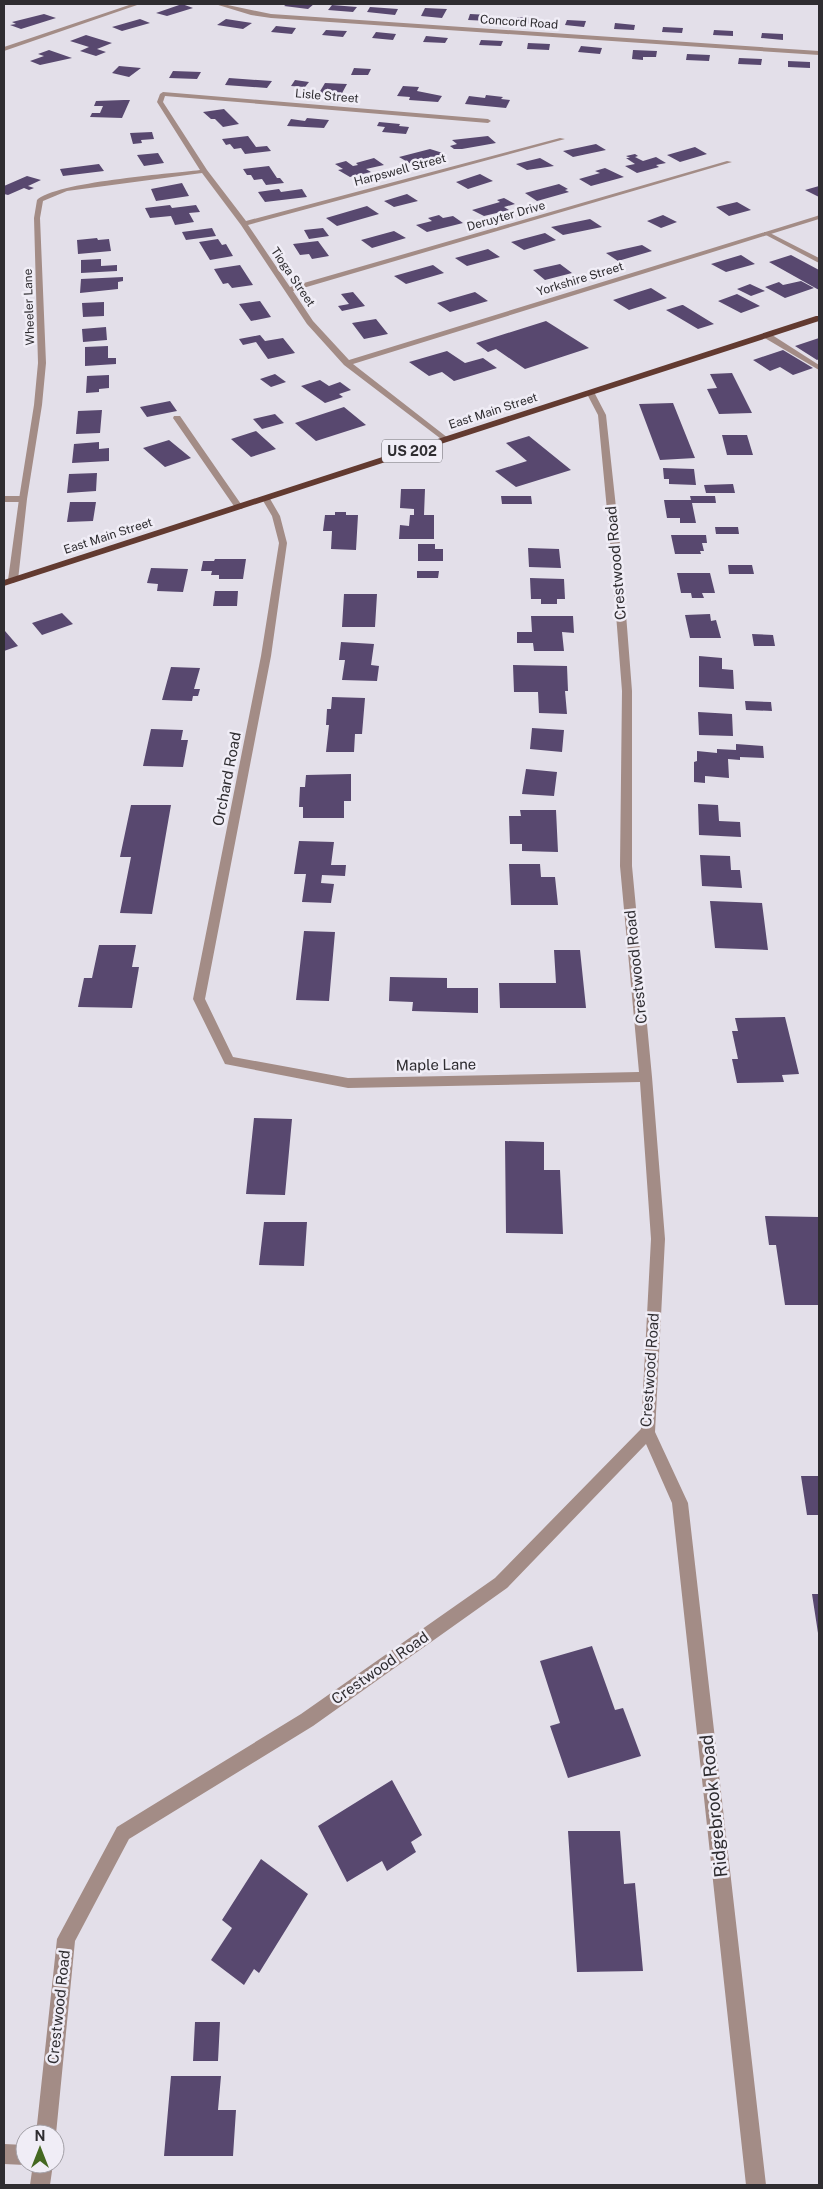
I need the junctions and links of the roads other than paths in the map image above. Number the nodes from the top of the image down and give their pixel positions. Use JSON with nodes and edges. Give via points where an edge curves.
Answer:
{"nodes":[{"id":1,"x":137,"y":4,"type":"edge"},
{"id":2,"x":218,"y":4,"type":"edge"},
{"id":3,"x":4,"y":50,"type":"edge"},
{"id":4,"x":819,"y":53,"type":"edge"},
{"id":5,"x":163,"y":94,"type":"joint"},
{"id":6,"x":488,"y":121,"type":"dead end"},
{"id":7,"x":562,"y":139,"type":"dead end"},
{"id":8,"x":729,"y":162,"type":"dead end"},
{"id":9,"x":204,"y":171,"type":"junction"},
{"id":10,"x":819,"y":217,"type":"edge"},
{"id":11,"x":244,"y":224,"type":"junction"},
{"id":12,"x":766,"y":233,"type":"junction"},
{"id":13,"x":819,"y":261,"type":"edge"},
{"id":14,"x":288,"y":290,"type":"junction"},
{"id":15,"x":819,"y":318,"type":"edge"},
{"id":16,"x":766,"y":336,"type":"junction"},
{"id":17,"x":347,"y":363,"type":"junction"},
{"id":18,"x":819,"y":368,"type":"edge"},
{"id":19,"x":591,"y":394,"type":"junction"},
{"id":20,"x":177,"y":418,"type":"dead end"},
{"id":21,"x":445,"y":440,"type":"junction"},
{"id":22,"x":266,"y":498,"type":"junction"},
{"id":23,"x":4,"y":499,"type":"edge"},
{"id":24,"x":23,"y":499,"type":"junction"},
{"id":25,"x":239,"y":508,"type":"junction"},
{"id":26,"x":8,"y":582,"type":"edge"},
{"id":27,"x":229,"y":1060,"type":"joint"},
{"id":28,"x":646,"y":1077,"type":"junction"},
{"id":29,"x":648,"y":1432,"type":"junction"},
{"id":30,"x":47,"y":2124,"type":"edge"},
{"id":31,"x":756,"y":2185,"type":"edge"}],
"edges":[{"from":1,"to":3,"type":"street"},
{"from":2,"to":4,"type":"street","name":"Concord Road","via":[[271,16]]},
{"from":5,"to":6,"type":"street","name":"Lisle Street"},
{"from":5,"to":9,"type":"street","name":"Tioga Street","via":[[160,102],[164,111]]},
{"from":7,"to":11,"type":"street","name":"Harpswell Street"},
{"from":8,"to":14,"type":"street","name":"Deruyter Drive"},
{"from":9,"to":11,"type":"street","name":"Tioga Street"},
{"from":9,"to":24,"type":"street","name":"Wheeler Lane","via":[[66,190],[40,200],[37,218],[42,363]]},
{"from":10,"to":12,"type":"street","name":"Yorkshire Street"},
{"from":11,"to":14,"type":"street","name":"Tioga Street"},
{"from":12,"to":13,"type":"street"},
{"from":12,"to":17,"type":"street","name":"Yorkshire Street"},
{"from":14,"to":17,"type":"street","name":"Tioga Street","via":[[310,322]]},
{"from":15,"to":16,"type":"highway","name":"East Main Street","number":"US 202"},
{"from":16,"to":18,"type":"street"},
{"from":16,"to":19,"type":"highway","name":"East Main Street","number":"US 202"},
{"from":17,"to":21,"type":"street","name":"Tioga Street"},
{"from":19,"to":21,"type":"highway","name":"East Main Street","number":"US 202"},
{"from":19,"to":28,"type":"street","name":"Crestwood Road","via":[[602,415],[617,563],[627,691],[626,866]]},
{"from":20,"to":25,"type":"street"},
{"from":21,"to":22,"type":"highway","name":"East Main Street","number":"US 202"},
{"from":22,"to":25,"type":"highway","name":"East Main Street","number":"US 202"},
{"from":22,"to":27,"type":"street","name":"Orchard Road","via":[[276,516],[282,543],[266,656],[199,999]]},
{"from":23,"to":24,"type":"street"},
{"from":24,"to":26,"type":"street","name":"Wheeler Lane"},
{"from":25,"to":26,"type":"highway","name":"East Main Street","number":"US 202"},
{"from":27,"to":28,"type":"street","name":"Maple Lane","via":[[348,1083]]},
{"from":28,"to":29,"type":"street","name":"Crestwood Road","via":[[658,1238]]},
{"from":29,"to":30,"type":"street","name":"Crestwood Road","via":[[501,1583],[308,1720],[123,1833],[66,1939]]},
{"from":29,"to":31,"type":"street","name":"Ridgebrook Road","via":[[680,1503]]}]}
